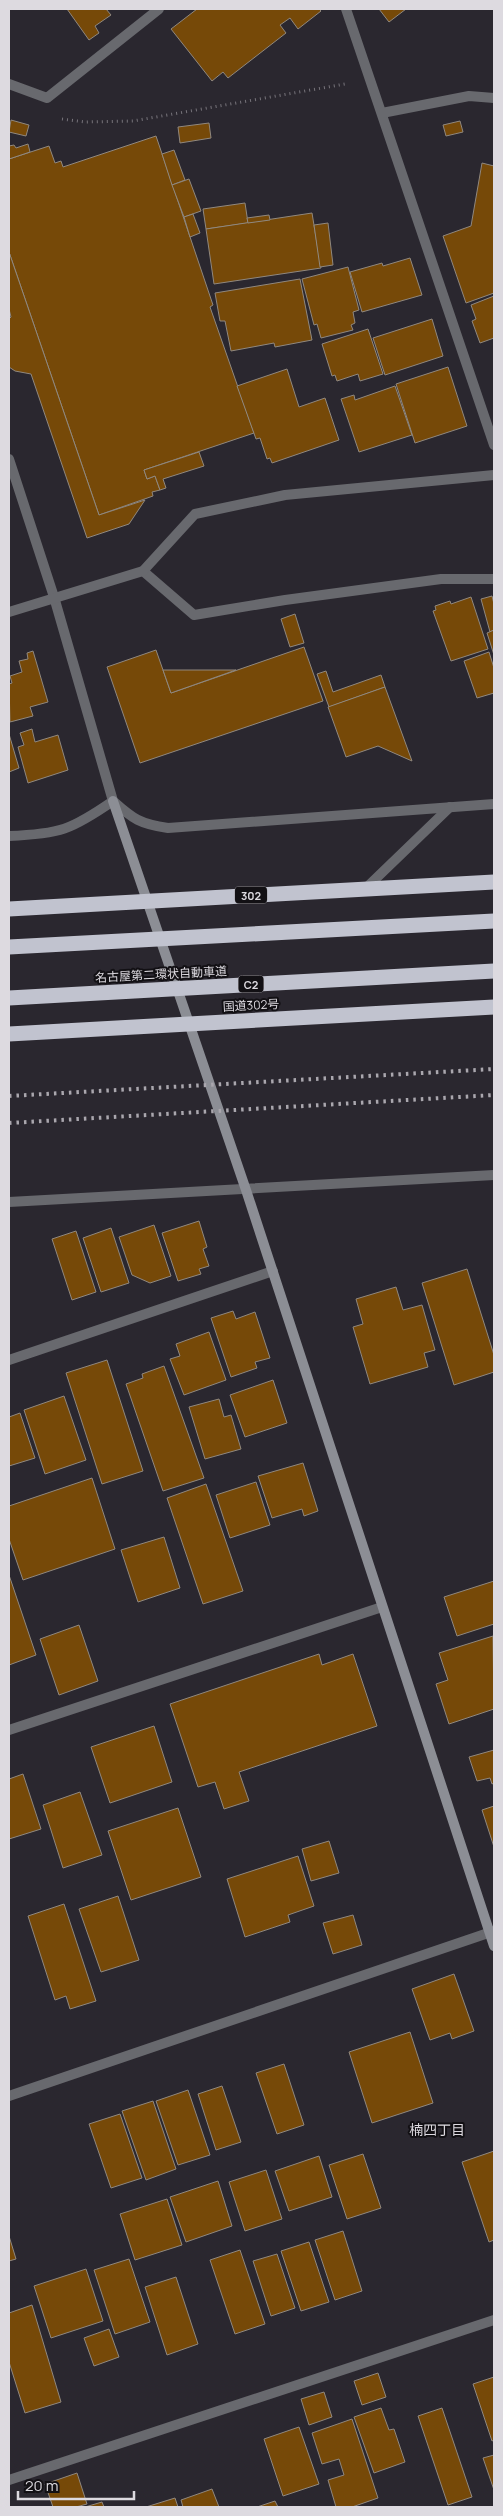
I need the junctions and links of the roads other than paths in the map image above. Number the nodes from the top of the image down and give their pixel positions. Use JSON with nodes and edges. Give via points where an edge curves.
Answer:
{"nodes":[{"id":1,"x":160,"y":9,"type":"edge"},
{"id":2,"x":346,"y":9,"type":"edge"},
{"id":3,"x":9,"y":84,"type":"edge"},
{"id":4,"x":494,"y":98,"type":"edge"},
{"id":5,"x":382,"y":113,"type":"junction"},
{"id":6,"x":494,"y":446,"type":"edge"},
{"id":7,"x":9,"y":459,"type":"edge"},
{"id":8,"x":494,"y":475,"type":"edge"},
{"id":9,"x":143,"y":571,"type":"junction"},
{"id":10,"x":494,"y":579,"type":"edge"},
{"id":11,"x":54,"y":597,"type":"junction"},
{"id":12,"x":9,"y":612,"type":"edge"},
{"id":13,"x":113,"y":801,"type":"junction"},
{"id":14,"x":494,"y":804,"type":"edge"},
{"id":15,"x":450,"y":807,"type":"junction"},
{"id":16,"x":9,"y":836,"type":"edge"},
{"id":17,"x":494,"y":882,"type":"edge"},
{"id":18,"x":365,"y":889,"type":"junction"},
{"id":19,"x":148,"y":901,"type":"junction"},
{"id":20,"x":9,"y":909,"type":"edge"},
{"id":21,"x":494,"y":921,"type":"edge"},
{"id":22,"x":9,"y":946,"type":"edge"},
{"id":23,"x":494,"y":971,"type":"edge"},
{"id":24,"x":9,"y":998,"type":"edge"},
{"id":25,"x":494,"y":1008,"type":"edge"},
{"id":26,"x":189,"y":1024,"type":"junction"},
{"id":27,"x":9,"y":1034,"type":"edge"},
{"id":28,"x":494,"y":1175,"type":"edge"},
{"id":29,"x":246,"y":1190,"type":"junction"},
{"id":30,"x":9,"y":1202,"type":"edge"},
{"id":31,"x":273,"y":1271,"type":"junction"},
{"id":32,"x":9,"y":1360,"type":"edge"},
{"id":33,"x":382,"y":1607,"type":"junction"},
{"id":34,"x":9,"y":1730,"type":"edge"},
{"id":35,"x":492,"y":1932,"type":"edge"},
{"id":36,"x":494,"y":1946,"type":"edge"},
{"id":37,"x":9,"y":2096,"type":"edge"},
{"id":38,"x":494,"y":2320,"type":"edge"},
{"id":39,"x":9,"y":2480,"type":"edge"}],
"edges":[{"from":1,"to":3,"type":"street","via":[[47,98]]},
{"from":2,"to":5,"type":"street"},
{"from":4,"to":5,"type":"street","via":[[469,96]]},
{"from":5,"to":6,"type":"street"},
{"from":7,"to":11,"type":"street"},
{"from":8,"to":9,"type":"street","via":[[285,495],[195,514]]},
{"from":9,"to":10,"type":"street","via":[[194,616],[441,579]]},
{"from":9,"to":11,"type":"street"},
{"from":11,"to":12,"type":"street"},
{"from":11,"to":13,"type":"street"},
{"from":13,"to":15,"type":"street","via":[[133,820],[168,828]]},
{"from":13,"to":16,"type":"street","via":[[66,830]]},
{"from":13,"to":19,"type":"street"},
{"from":14,"to":15,"type":"street"},
{"from":15,"to":18,"type":"street"},
{"from":17,"to":18,"type":"highway","number":"302"},
{"from":18,"to":19,"type":"highway","number":"302"},
{"from":19,"to":20,"type":"highway","number":"302"},
{"from":19,"to":26,"type":"street"},
{"from":21,"to":22,"type":"highway","bridge":true},
{"from":23,"to":24,"type":"highway","name":"名古屋第二環状自動車道","number":"C2","bridge":true},
{"from":25,"to":26,"type":"highway","name":"国道302号"},
{"from":26,"to":27,"type":"highway","name":"国道302号"},
{"from":26,"to":29,"type":"street"},
{"from":28,"to":29,"type":"street"},
{"from":29,"to":30,"type":"street"},
{"from":29,"to":31,"type":"street"},
{"from":31,"to":32,"type":"street"},
{"from":31,"to":33,"type":"street"},
{"from":33,"to":34,"type":"street"},
{"from":33,"to":35,"type":"street"},
{"from":35,"to":36,"type":"street"},
{"from":35,"to":37,"type":"street"},
{"from":38,"to":39,"type":"street"}]}
